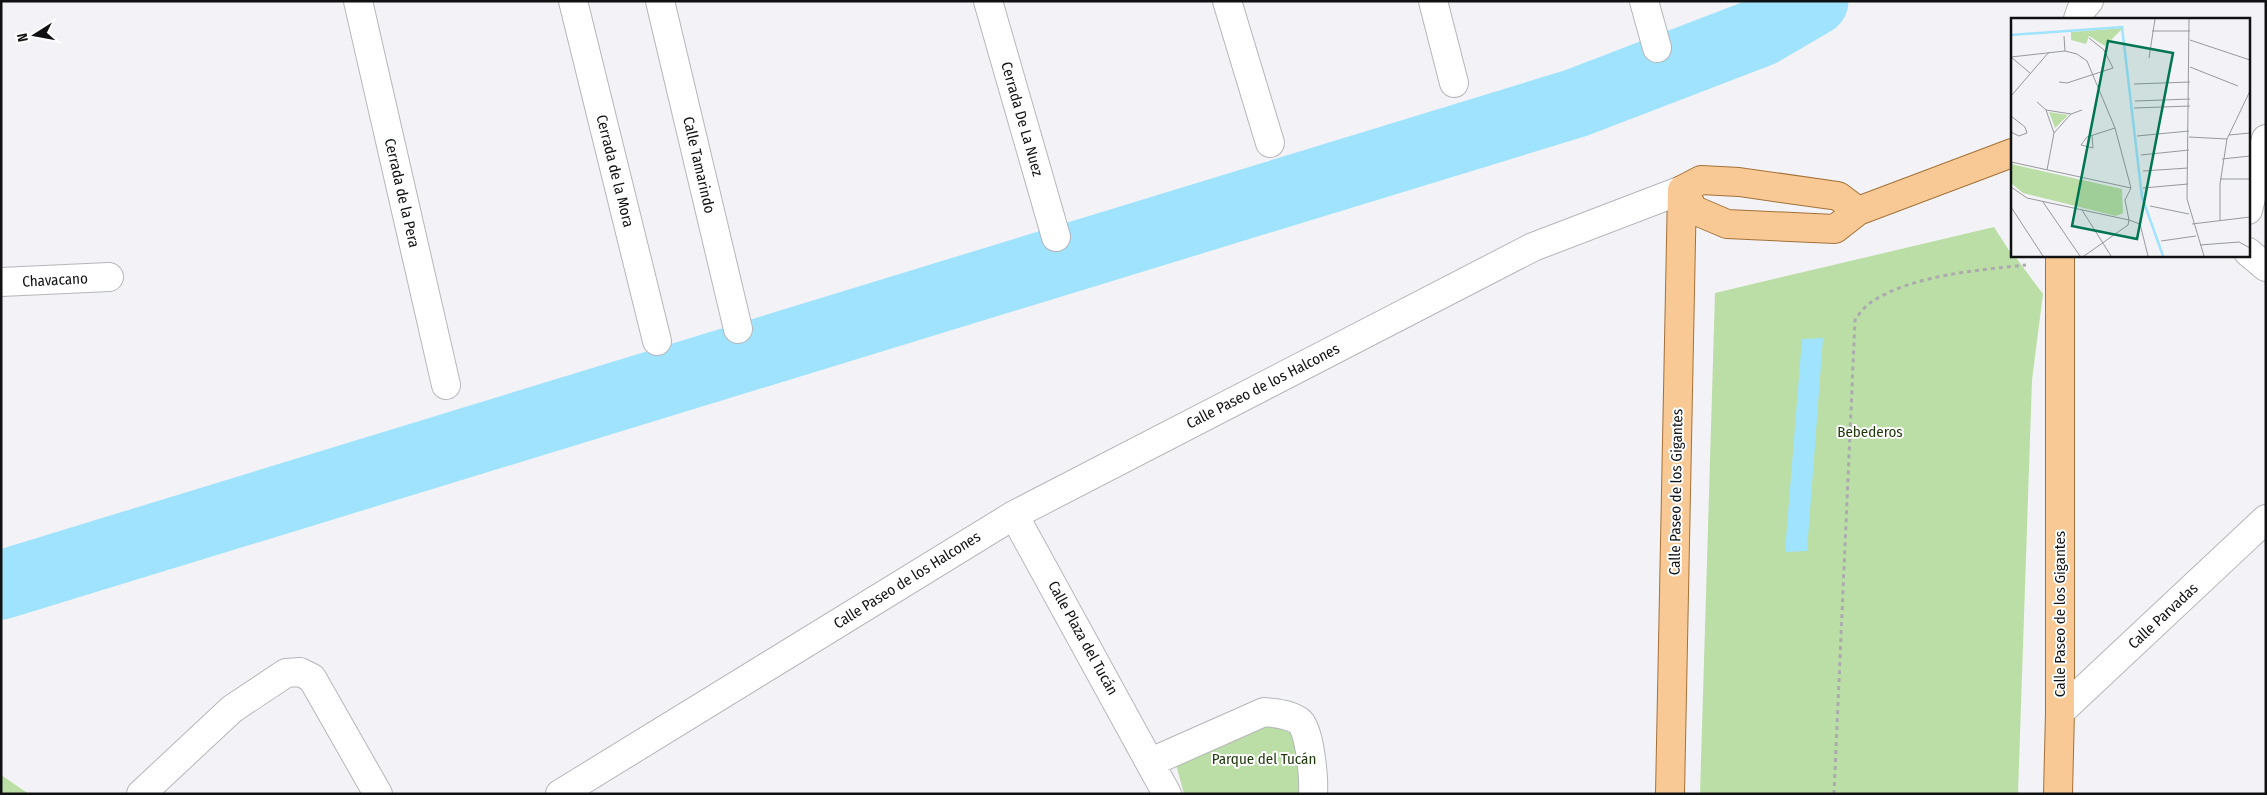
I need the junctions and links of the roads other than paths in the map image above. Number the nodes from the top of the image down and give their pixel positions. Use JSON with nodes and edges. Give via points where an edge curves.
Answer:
{"nodes":[{"id":1,"x":358,"y":1,"type":"edge"},
{"id":2,"x":573,"y":1,"type":"edge"},
{"id":3,"x":660,"y":1,"type":"edge"},
{"id":4,"x":988,"y":1,"type":"edge"},
{"id":5,"x":1227,"y":1,"type":"edge"},
{"id":6,"x":1433,"y":1,"type":"edge"},
{"id":7,"x":1644,"y":1,"type":"edge"},
{"id":8,"x":2089,"y":1,"type":"edge"},
{"id":9,"x":2078,"y":18,"type":"edge"},
{"id":10,"x":1657,"y":48,"type":"dead end"},
{"id":11,"x":1454,"y":83,"type":"dead end"},
{"id":12,"x":2266,"y":139,"type":"edge"},
{"id":13,"x":1270,"y":143,"type":"dead end"},
{"id":14,"x":2011,"y":153,"type":"edge"},
{"id":15,"x":1682,"y":190,"type":"junction"},
{"id":16,"x":2250,"y":202,"type":"edge"},
{"id":17,"x":1858,"y":211,"type":"junction"},
{"id":18,"x":1056,"y":237,"type":"dead end"},
{"id":19,"x":2250,"y":254,"type":"edge"},
{"id":20,"x":2060,"y":258,"type":"edge"},
{"id":21,"x":2266,"y":267,"type":"edge"},
{"id":22,"x":109,"y":277,"type":"dead end"},
{"id":23,"x":1,"y":282,"type":"edge"},
{"id":24,"x":738,"y":329,"type":"dead end"},
{"id":25,"x":656,"y":341,"type":"dead end"},
{"id":26,"x":446,"y":384,"type":"dead end"},
{"id":27,"x":1014,"y":515,"type":"junction"},
{"id":28,"x":2266,"y":519,"type":"edge"},
{"id":29,"x":2060,"y":712,"type":"junction"},
{"id":30,"x":1151,"y":762,"type":"junction"},
{"id":31,"x":141,"y":794,"type":"edge"},
{"id":32,"x":378,"y":794,"type":"edge"},
{"id":33,"x":560,"y":794,"type":"edge"},
{"id":34,"x":1167,"y":794,"type":"edge"},
{"id":35,"x":1313,"y":794,"type":"edge"},
{"id":36,"x":1670,"y":794,"type":"edge"},
{"id":37,"x":2058,"y":794,"type":"edge"}],
"edges":[{"from":1,"to":26,"type":"street","name":"Cerrada de la Pera"},
{"from":2,"to":25,"type":"street","name":"Cerrada de la Mora"},
{"from":3,"to":24,"type":"street","name":"Calle Tamarindo"},
{"from":4,"to":18,"type":"street","name":"Cerrada De La Nuez"},
{"from":5,"to":13,"type":"street"},
{"from":6,"to":11,"type":"street"},
{"from":7,"to":10,"type":"street"},
{"from":8,"to":9,"type":"street"},
{"from":12,"to":16,"type":"street"},
{"from":14,"to":17,"type":"main road"},
{"from":15,"to":17,"type":"main road","name":"Calle Paseo de los Halcones","via":[[1701,180],[1739,182],[1838,196]]},
{"from":15,"to":17,"type":"main road","via":[[1694,210],[1727,224],[1835,229]]},
{"from":15,"to":27,"type":"street","name":"Calle Paseo de los Halcones","via":[[1533,247]]},
{"from":15,"to":36,"type":"main road","name":"Calle Paseo de los Gigantes"},
{"from":19,"to":21,"type":"street"},
{"from":20,"to":29,"type":"main road","name":"Calle Paseo de los Gigantes"},
{"from":22,"to":23,"type":"street","name":"Chavacano"},
{"from":27,"to":30,"type":"street","name":"Calle Plaza del Tucán"},
{"from":27,"to":33,"type":"street","name":"Calle Paseo de los Halcones"},
{"from":28,"to":29,"type":"street","name":"Calle Parvadas"},
{"from":29,"to":37,"type":"main road","name":"Calle Paseo de los Gigantes"},
{"from":30,"to":34,"type":"street","name":"Calle Plaza del Tucán"},
{"from":30,"to":35,"type":"street","via":[[1264,712],[1282,714],[1300,721],[1306,731]]},
{"from":31,"to":32,"type":"street","via":[[232,709],[286,673],[300,672],[312,678]]}]}
